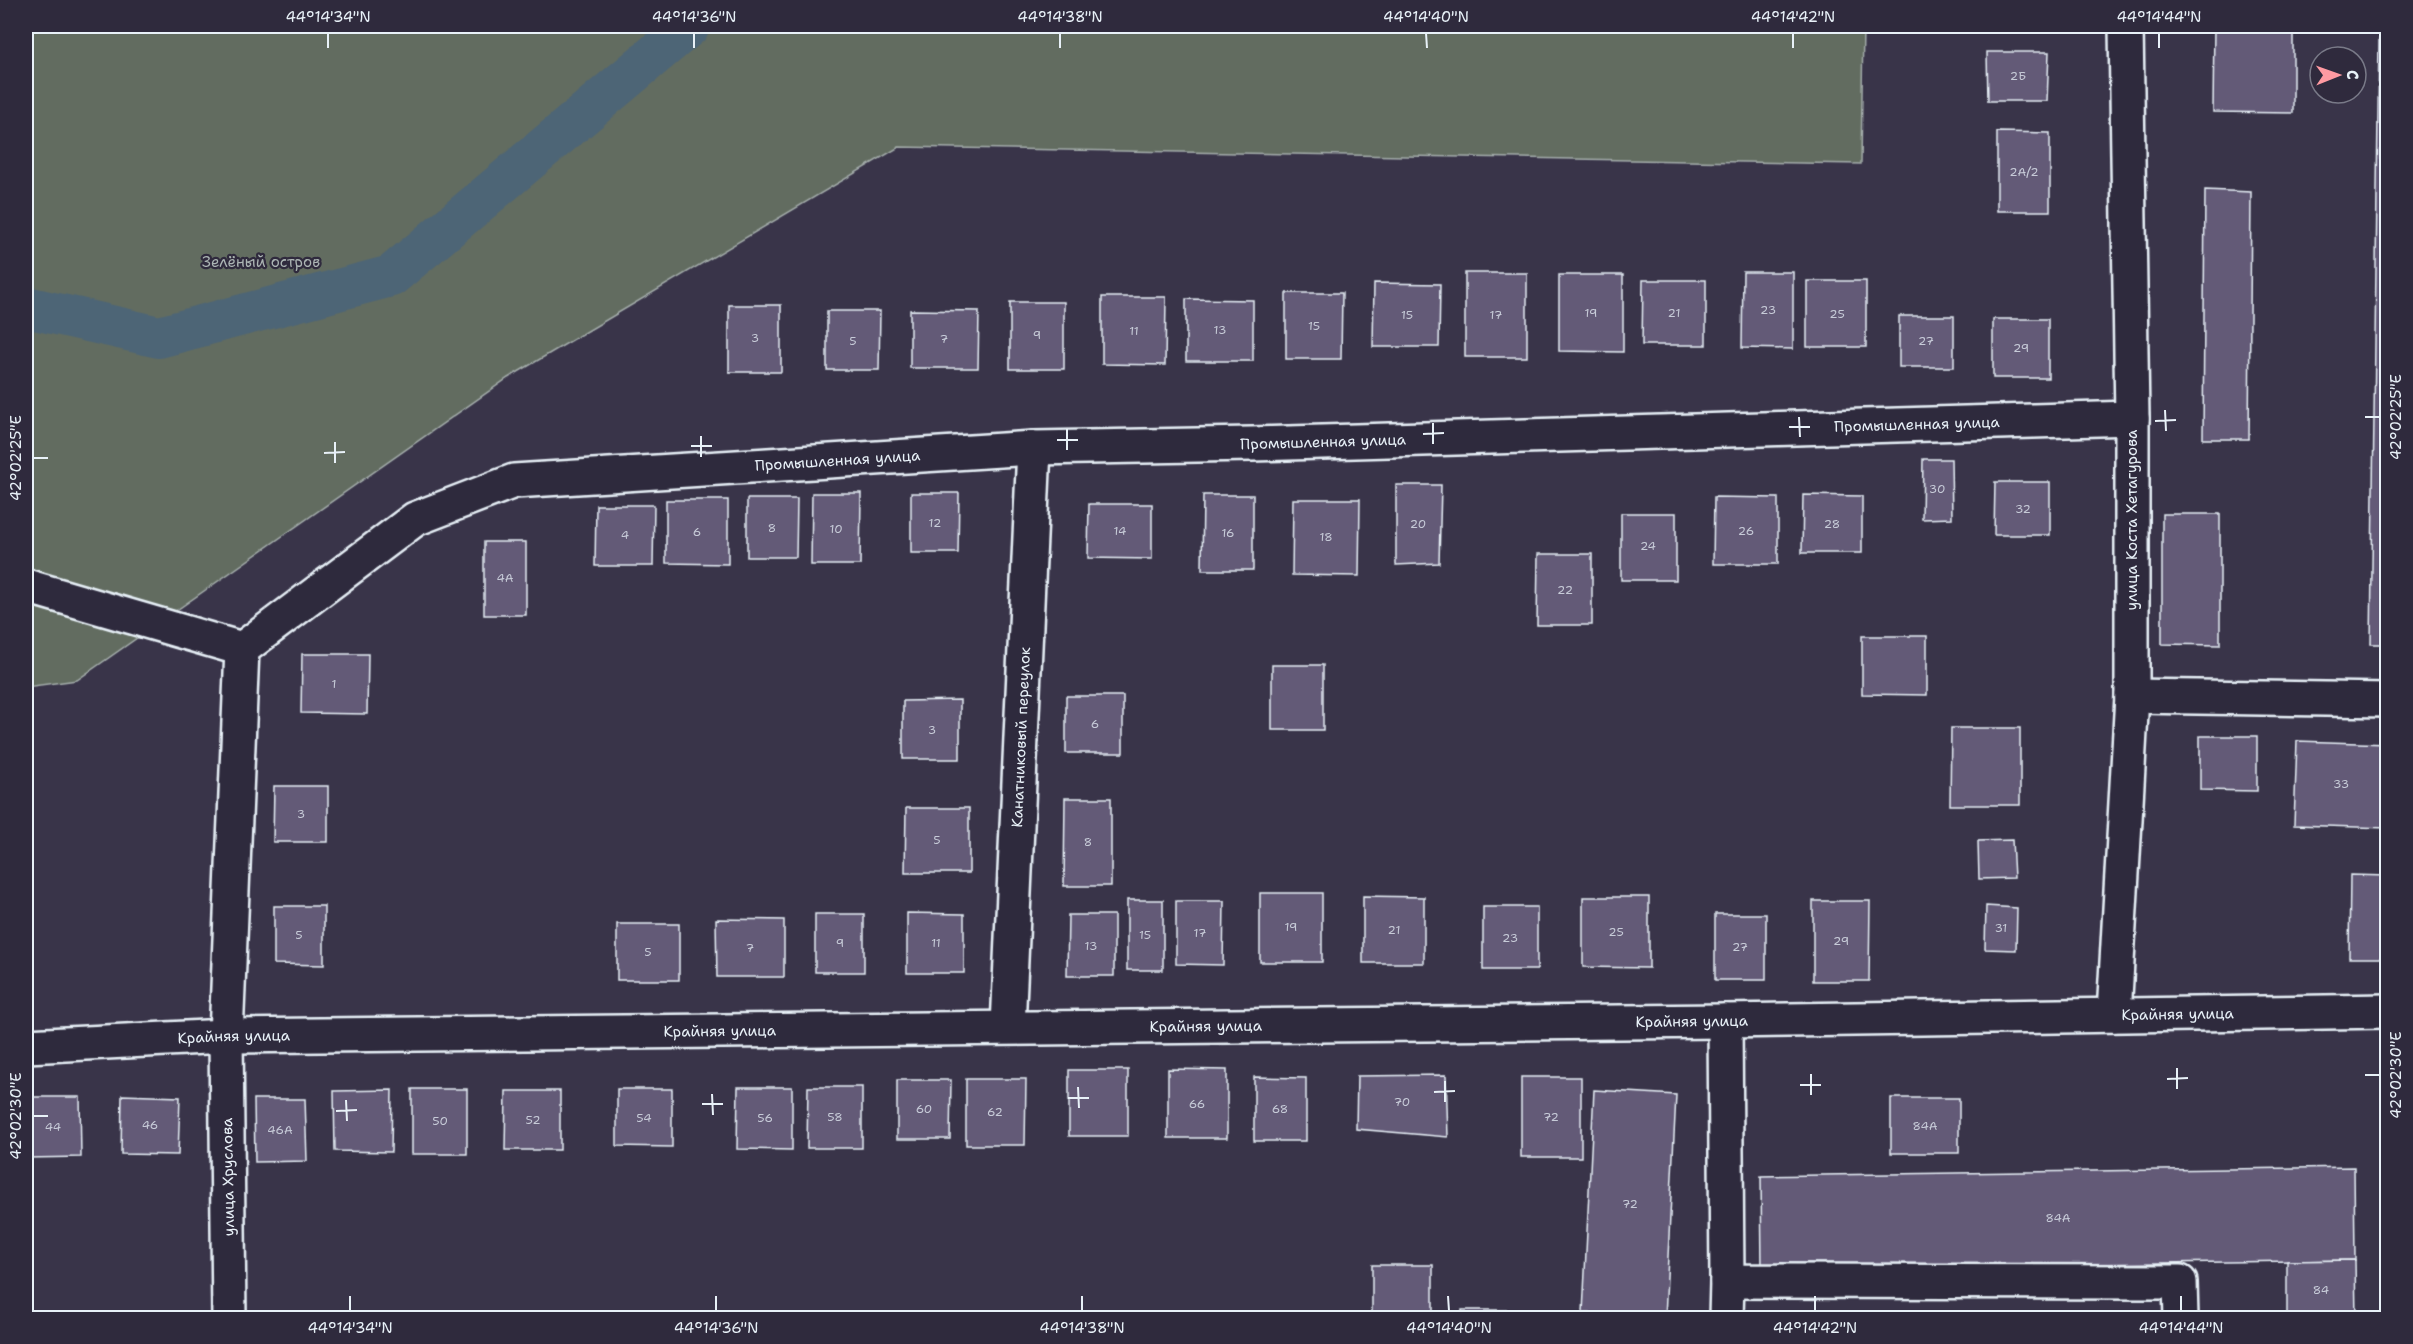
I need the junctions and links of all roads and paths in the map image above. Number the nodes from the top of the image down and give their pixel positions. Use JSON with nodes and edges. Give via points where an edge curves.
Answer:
{"nodes":[{"id":1,"x":2126,"y":26,"type":"edge"},
{"id":2,"x":2132,"y":418,"type":"junction"},
{"id":3,"x":1034,"y":448,"type":"junction"},
{"id":4,"x":26,"y":586,"type":"edge"},
{"id":5,"x":242,"y":649,"type":"junction"},
{"id":6,"x":2132,"y":696,"type":"junction"},
{"id":7,"x":2388,"y":700,"type":"edge"},
{"id":8,"x":2388,"y":1011,"type":"edge"},
{"id":9,"x":2114,"y":1015,"type":"junction"},
{"id":10,"x":1725,"y":1021,"type":"junction"},
{"id":11,"x":1008,"y":1027,"type":"junction"},
{"id":12,"x":226,"y":1036,"type":"junction"},
{"id":13,"x":26,"y":1046,"type":"edge"},
{"id":14,"x":1727,"y":1281,"type":"junction"},
{"id":15,"x":229,"y":1318,"type":"edge"},
{"id":16,"x":1726,"y":1318,"type":"edge"},
{"id":17,"x":2181,"y":1318,"type":"edge"}],
"edges":[{"from":1,"to":2,"type":"street","name":"улица Коста Хетагурова"},
{"from":2,"to":3,"type":"street","name":"Промышленная улица"},
{"from":2,"to":6,"type":"street","name":"улица Коста Хетагурова"},
{"from":3,"to":5,"type":"street","name":"Промышленная улица","via":[[514,481],[415,519]]},
{"from":3,"to":11,"type":"street","name":"Канатниковый переулок"},
{"from":4,"to":5,"type":"street"},
{"from":5,"to":12,"type":"street","name":"улица Хруслова"},
{"from":6,"to":7,"type":"street"},
{"from":6,"to":9,"type":"street","name":"улица Коста Хетагурова"},
{"from":8,"to":9,"type":"street","name":"Крайняя улица"},
{"from":9,"to":10,"type":"street","name":"Крайняя улица"},
{"from":10,"to":11,"type":"street","name":"Крайняя улица"},
{"from":10,"to":14,"type":"street"},
{"from":11,"to":12,"type":"street","name":"Крайняя улица"},
{"from":12,"to":13,"type":"street","name":"Крайняя улица"},
{"from":12,"to":15,"type":"street","name":"улица Хруслова"},
{"from":14,"to":16,"type":"street"},
{"from":14,"to":17,"type":"street","via":[[2180,1282]]}]}
